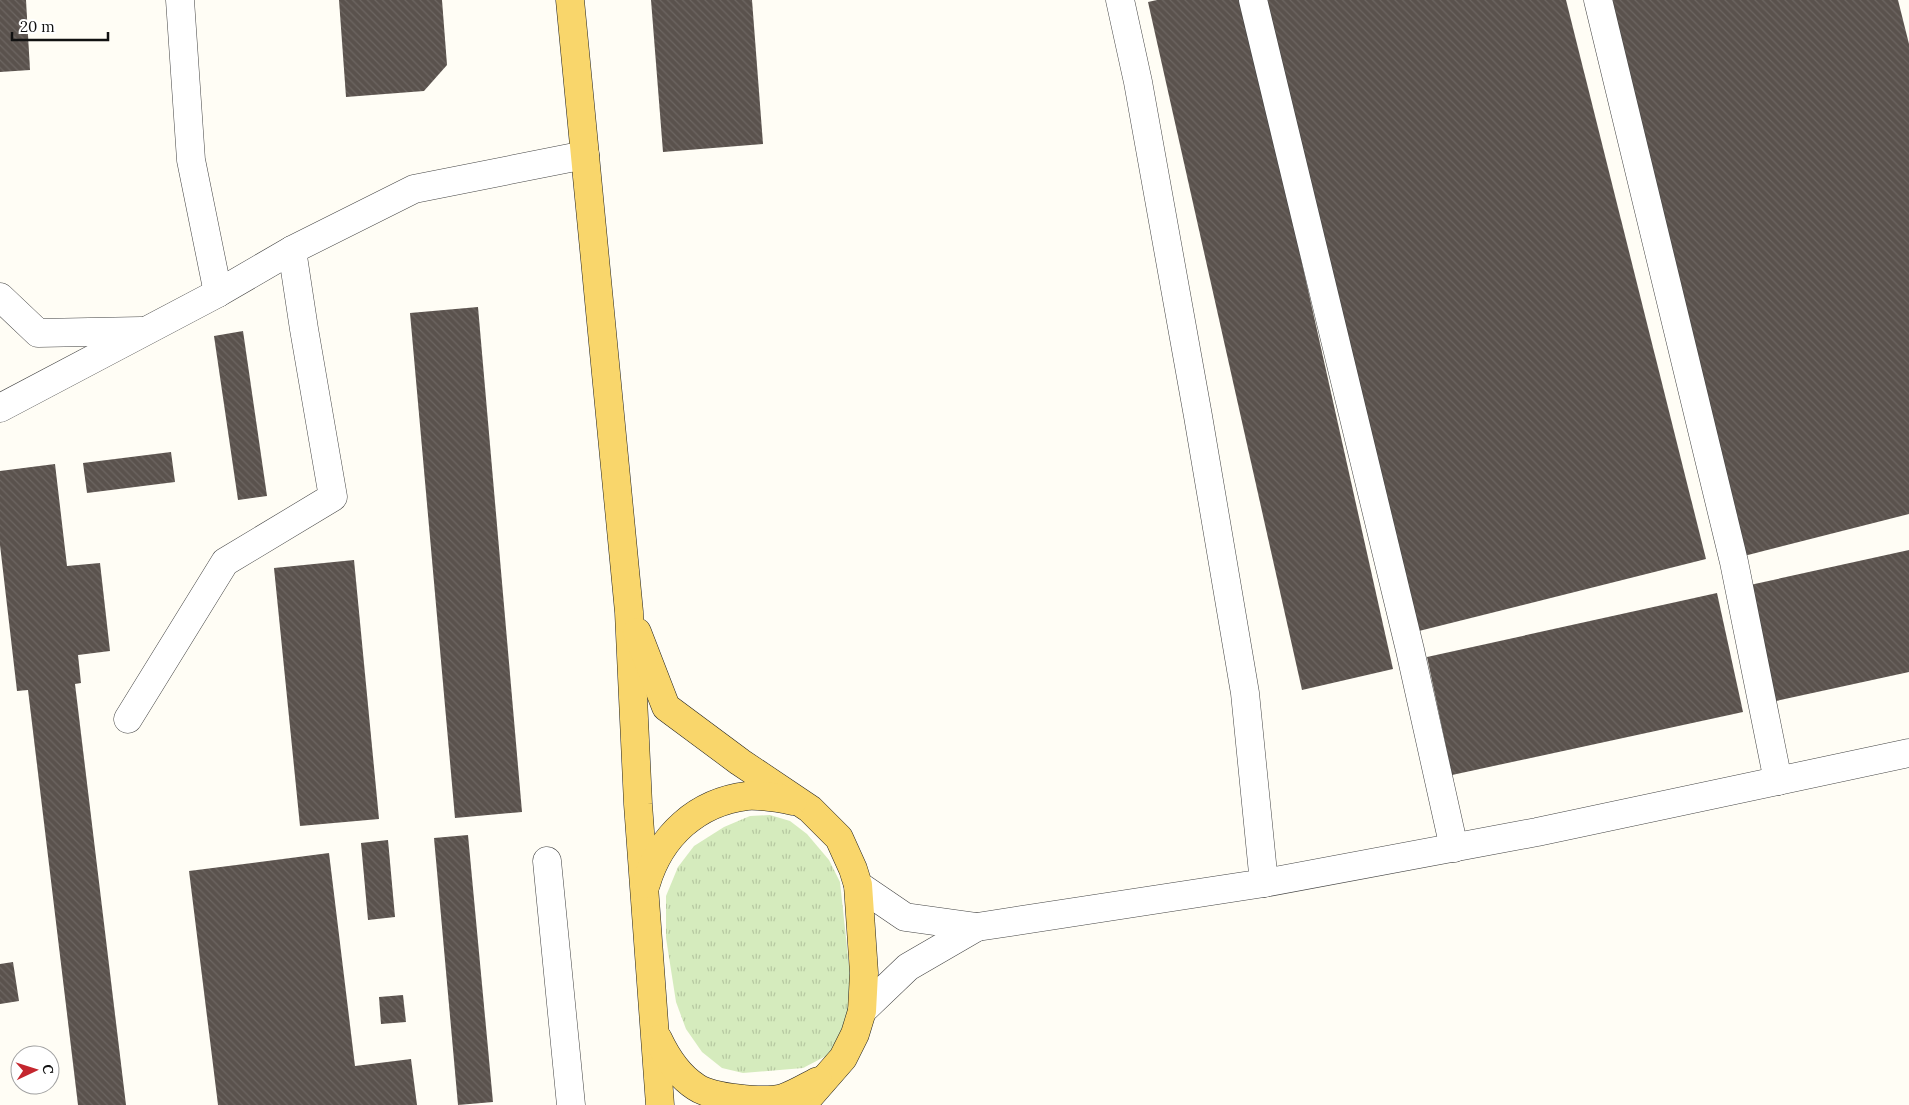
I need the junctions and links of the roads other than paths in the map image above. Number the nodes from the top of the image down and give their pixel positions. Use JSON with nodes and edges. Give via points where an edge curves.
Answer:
{"nodes":[{"id":1,"x":180,"y":0,"type":"edge"},
{"id":2,"x":570,"y":0,"type":"edge"},
{"id":3,"x":1120,"y":0,"type":"edge"},
{"id":4,"x":1253,"y":0,"type":"edge"},
{"id":5,"x":1598,"y":0,"type":"edge"},
{"id":6,"x":585,"y":155,"type":"junction"},
{"id":7,"x":292,"y":250,"type":"junction"},
{"id":8,"x":218,"y":293,"type":"junction"},
{"id":9,"x":0,"y":297,"type":"edge"},
{"id":10,"x":147,"y":330,"type":"junction"},
{"id":11,"x":0,"y":408,"type":"edge"},
{"id":12,"x":629,"y":612,"type":"junction"},
{"id":13,"x":128,"y":719,"type":"dead end"},
{"id":14,"x":1909,"y":753,"type":"edge"},
{"id":15,"x":1778,"y":781,"type":"junction"},
{"id":16,"x":797,"y":802,"type":"junction"},
{"id":17,"x":1454,"y":848,"type":"junction"},
{"id":18,"x":547,"y":861,"type":"dead end"},
{"id":19,"x":1264,"y":883,"type":"junction"},
{"id":20,"x":858,"y":885,"type":"junction"},
{"id":21,"x":645,"y":887,"type":"junction"},
{"id":22,"x":977,"y":927,"type":"junction"},
{"id":23,"x":862,"y":1010,"type":"junction"},
{"id":24,"x":656,"y":1034,"type":"junction"},
{"id":25,"x":826,"y":1077,"type":"junction"},
{"id":26,"x":571,"y":1105,"type":"edge"},
{"id":27,"x":660,"y":1105,"type":"edge"},
{"id":28,"x":802,"y":1105,"type":"edge"}],
"edges":[{"from":1,"to":8,"type":"lane","via":[[191,160]]},
{"from":2,"to":6,"type":"main road"},
{"from":3,"to":19,"type":"lane","via":[[1138,82],[1245,693]]},
{"from":4,"to":17,"type":"lane","via":[[1410,650]]},
{"from":5,"to":15,"type":"lane","via":[[1734,562]]},
{"from":6,"to":7,"type":"lane","via":[[414,189]]},
{"from":6,"to":12,"type":"main road"},
{"from":7,"to":8,"type":"lane"},
{"from":7,"to":13,"type":"lane","via":[[333,497],[225,562]]},
{"from":8,"to":10,"type":"lane"},
{"from":9,"to":10,"type":"lane","via":[[38,333]]},
{"from":10,"to":11,"type":"lane"},
{"from":12,"to":16,"type":"main road","via":[[666,707]]},
{"from":12,"to":21,"type":"main road"},
{"from":14,"to":15,"type":"lane"},
{"from":15,"to":17,"type":"lane"},
{"from":16,"to":20,"type":"main road","via":[[810,809],[839,838]]},
{"from":16,"to":21,"type":"main road","via":[[748,796],[722,801],[707,808],[684,822],[670,837],[652,866]]},
{"from":17,"to":19,"type":"lane"},
{"from":18,"to":26,"type":"lane"},
{"from":19,"to":22,"type":"lane"},
{"from":20,"to":22,"type":"lane","via":[[905,917]]},
{"from":20,"to":23,"type":"main road","via":[[864,973]]},
{"from":21,"to":24,"type":"main road"},
{"from":22,"to":23,"type":"lane","via":[[908,967]]},
{"from":23,"to":25,"type":"main road","via":[[844,1058]]},
{"from":24,"to":25,"type":"main road","via":[[665,1055],[696,1088],[725,1096],[758,1100],[781,1098]]},
{"from":24,"to":27,"type":"main road"},
{"from":25,"to":28,"type":"main road"}]}
